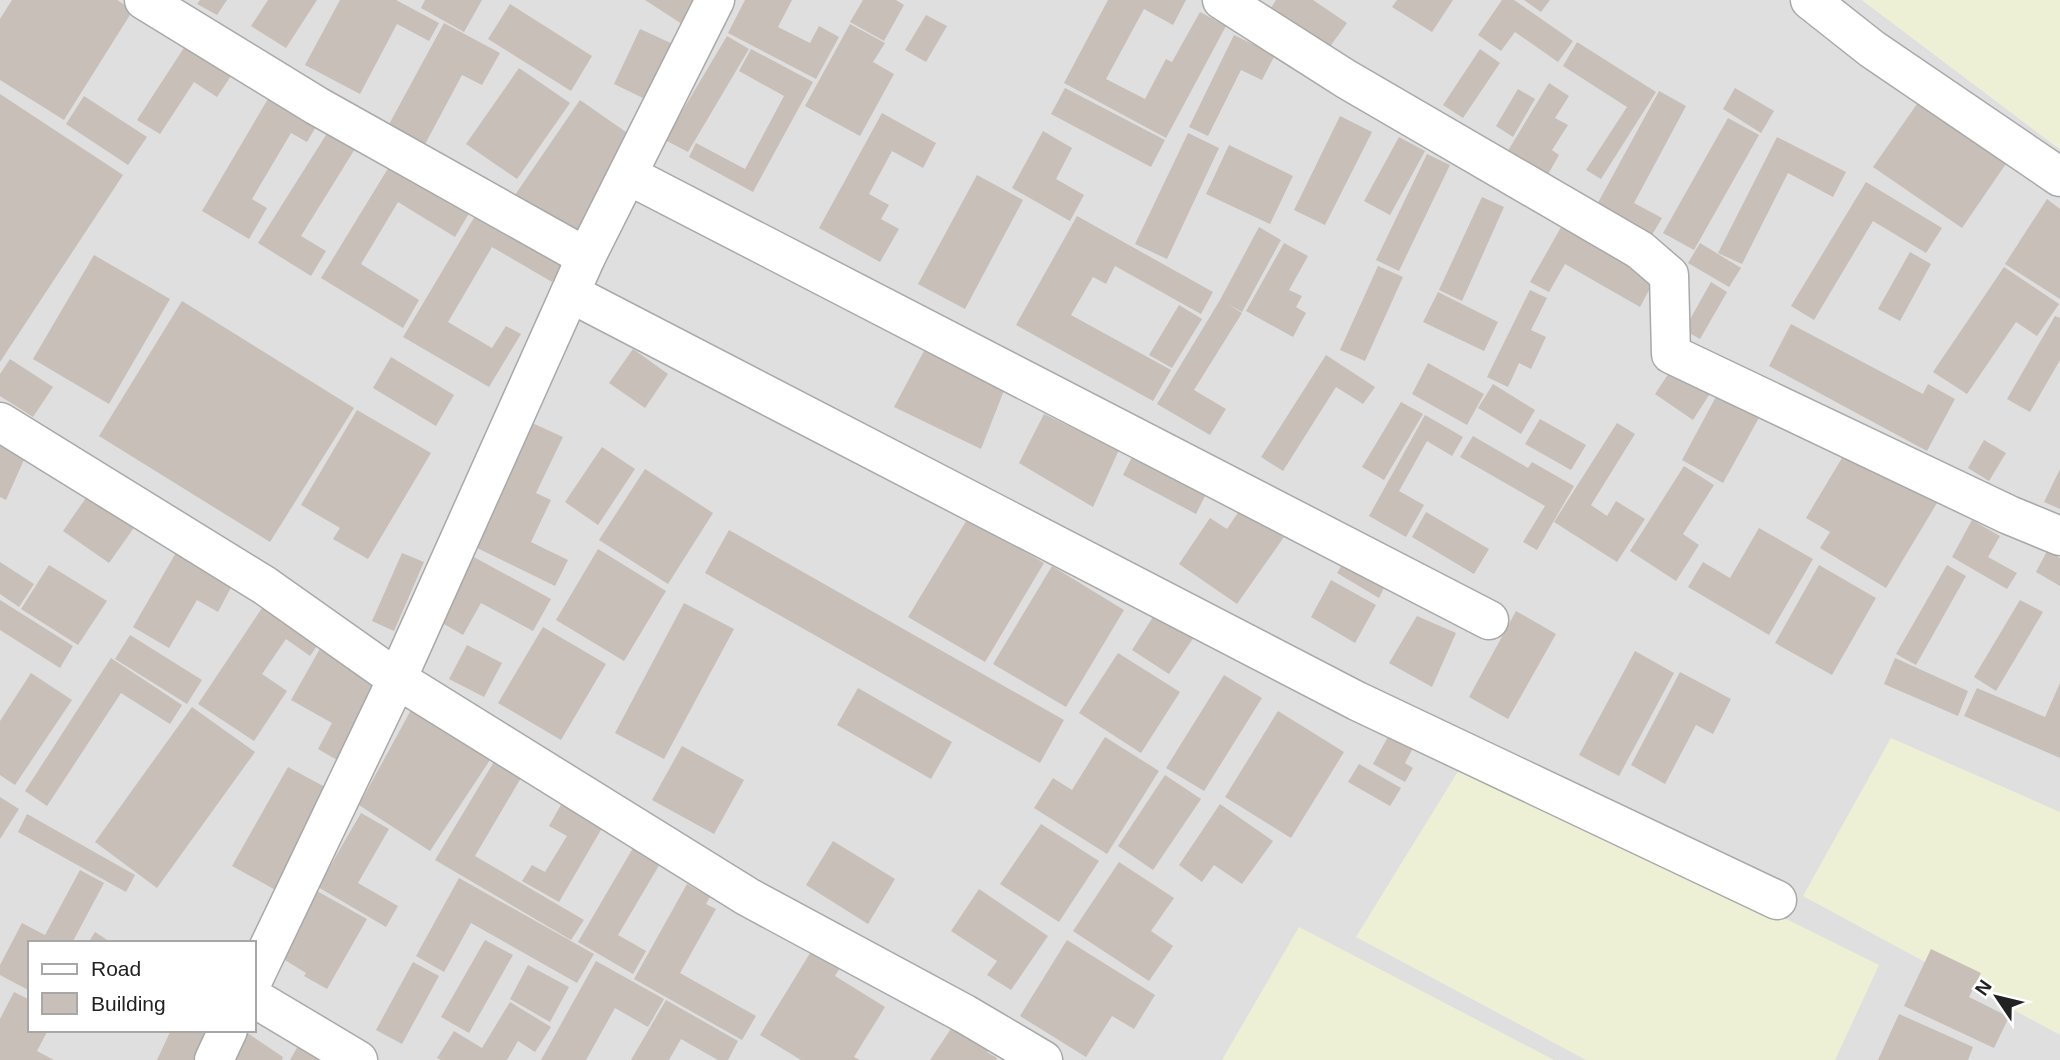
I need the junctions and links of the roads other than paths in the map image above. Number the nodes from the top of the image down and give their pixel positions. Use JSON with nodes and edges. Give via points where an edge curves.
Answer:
{"nodes":[{"id":1,"x":144,"y":0,"type":"edge"},
{"id":2,"x":715,"y":0,"type":"edge"},
{"id":3,"x":1222,"y":0,"type":"edge"},
{"id":4,"x":1810,"y":0,"type":"edge"},
{"id":5,"x":628,"y":174,"type":"junction"},
{"id":6,"x":2060,"y":177,"type":"edge"},
{"id":7,"x":586,"y":257,"type":"junction"},
{"id":8,"x":570,"y":293,"type":"junction"},
{"id":9,"x":0,"y":422,"type":"edge"},
{"id":10,"x":2060,"y":536,"type":"edge"},
{"id":11,"x":1489,"y":620,"type":"dead end"},
{"id":12,"x":397,"y":679,"type":"junction"},
{"id":13,"x":1777,"y":900,"type":"dead end"},
{"id":14,"x":256,"y":974,"type":"edge"},
{"id":15,"x":256,"y":999,"type":"edge"},
{"id":16,"x":227,"y":1032,"type":"edge"},
{"id":17,"x":214,"y":1060,"type":"edge"},
{"id":18,"x":358,"y":1060,"type":"edge"},
{"id":19,"x":1043,"y":1060,"type":"edge"}],
"edges":[{"from":1,"to":7,"type":"street","via":[[317,106]]},
{"from":2,"to":5,"type":"street"},
{"from":3,"to":10,"type":"street","via":[[1346,79],[1640,250],[1669,275],[1671,354]]},
{"from":4,"to":6,"type":"street","via":[[1872,49]]},
{"from":5,"to":7,"type":"street"},
{"from":5,"to":11,"type":"street"},
{"from":7,"to":8,"type":"street"},
{"from":8,"to":12,"type":"street"},
{"from":8,"to":13,"type":"street","via":[[1357,701]]},
{"from":9,"to":12,"type":"street","via":[[264,585]]},
{"from":12,"to":14,"type":"street"},
{"from":12,"to":19,"type":"street","via":[[748,897]]},
{"from":15,"to":18,"type":"street"},
{"from":16,"to":17,"type":"street"}]}
